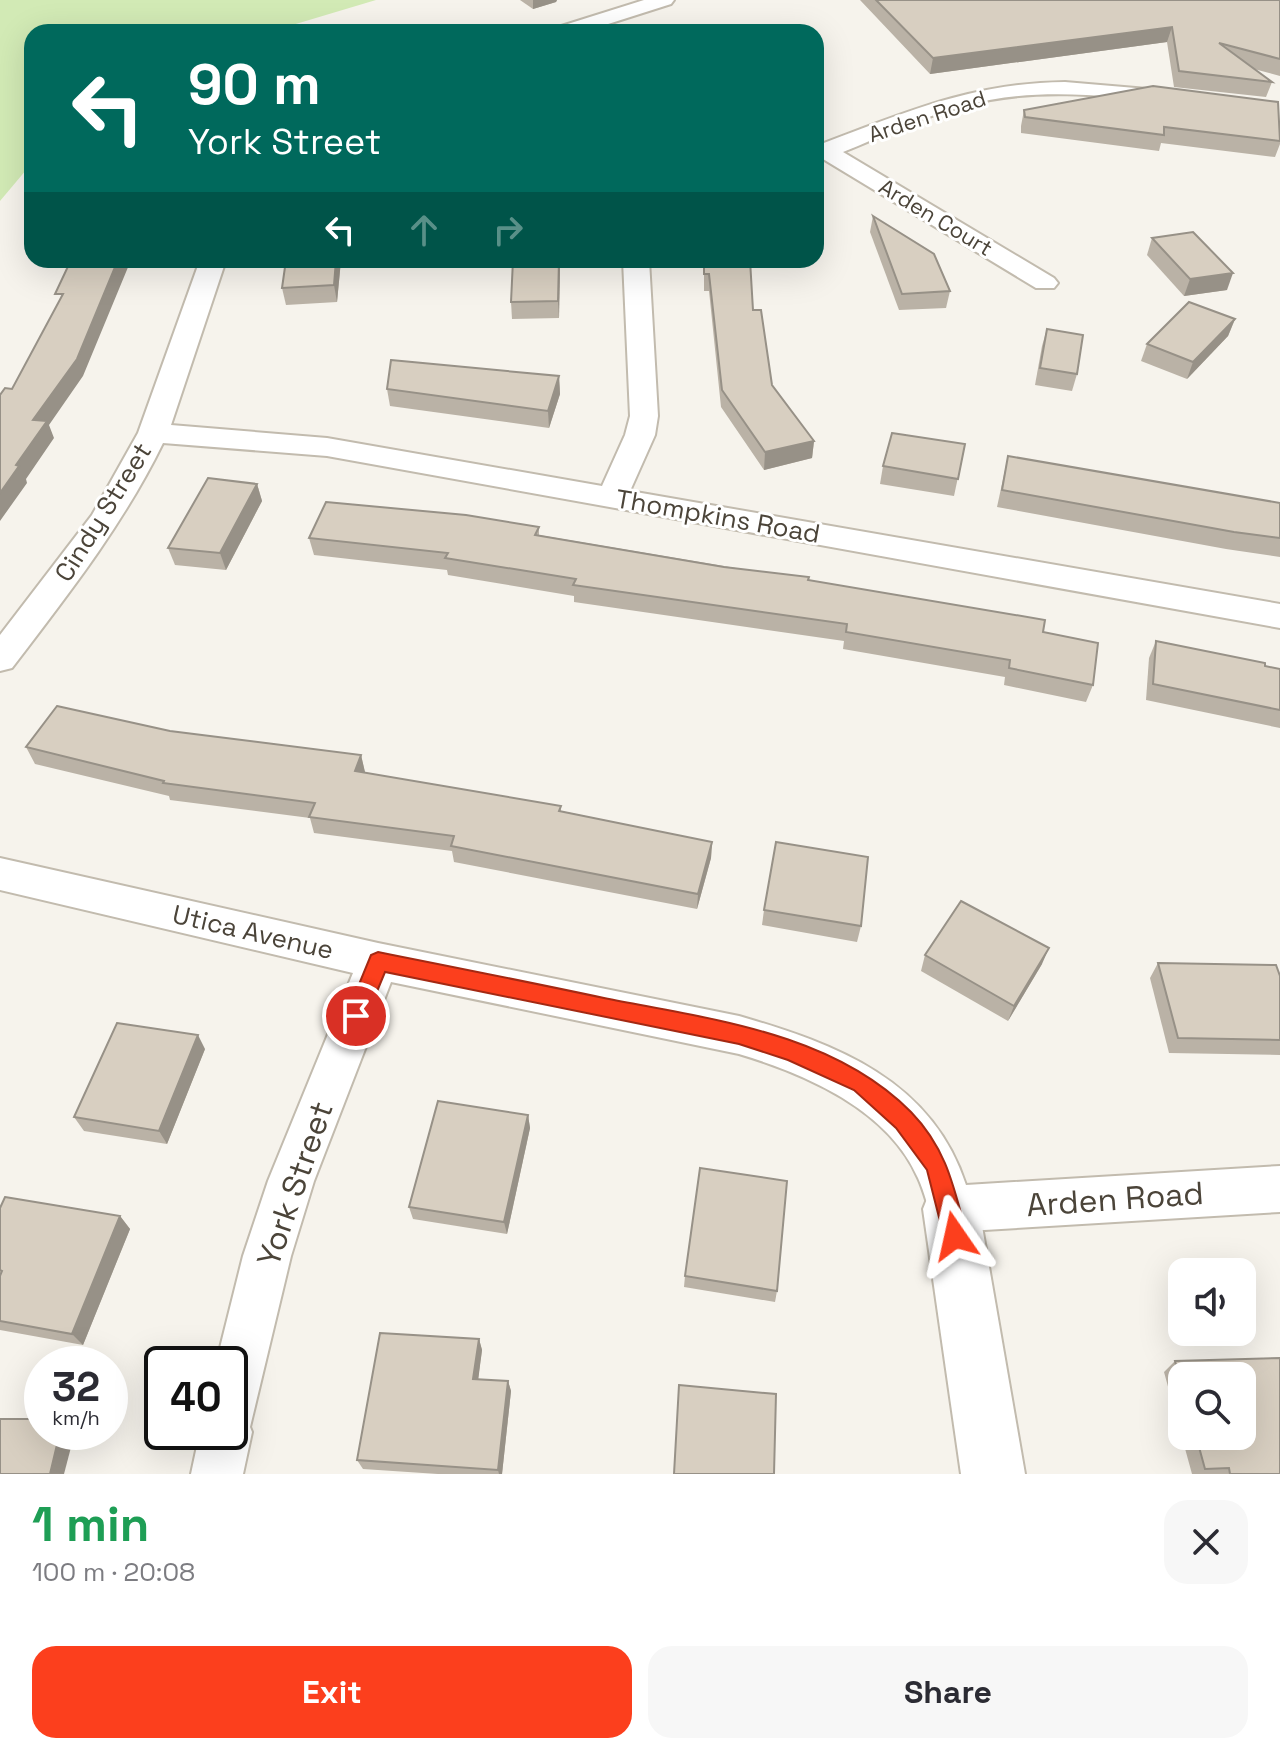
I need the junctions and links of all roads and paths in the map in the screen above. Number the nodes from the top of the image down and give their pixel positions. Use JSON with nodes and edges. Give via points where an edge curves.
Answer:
{"nodes":[{"id":1,"x":664,"y":0,"type":"edge"},
{"id":2,"x":588,"y":24,"type":"edge"},
{"id":3,"x":1187,"y":98,"type":"edge"},
{"id":4,"x":824,"y":152,"type":"edge"},
{"id":5,"x":824,"y":155,"type":"edge"},
{"id":6,"x":210,"y":268,"type":"edge"},
{"id":7,"x":636,"y":268,"type":"edge"},
{"id":8,"x":1045,"y":283,"type":"dead end"},
{"id":9,"x":153,"y":433,"type":"junction"},
{"id":10,"x":612,"y":497,"type":"junction"},
{"id":11,"x":1280,"y":616,"type":"edge"},
{"id":12,"x":0,"y":659,"type":"edge"},
{"id":13,"x":0,"y":874,"type":"edge"},
{"id":14,"x":378,"y":961,"type":"junction"},
{"id":15,"x":1280,"y":1189,"type":"edge"},
{"id":16,"x":951,"y":1209,"type":"junction"},
{"id":17,"x":246,"y":1346,"type":"edge"},
{"id":18,"x":222,"y":1450,"type":"edge"},
{"id":19,"x":217,"y":1474,"type":"edge"},
{"id":20,"x":993,"y":1474,"type":"edge"}],
"edges":[{"from":1,"to":2,"type":"street"},
{"from":3,"to":4,"type":"street","name":"Arden Road","via":[[1067,87],[984,95],[941,106]]},
{"from":5,"to":8,"type":"street","name":"Arden Court"},
{"from":6,"to":9,"type":"street","name":"Cindy Street"},
{"from":7,"to":10,"type":"street","via":[[644,416]]},
{"from":9,"to":10,"type":"street","name":"Thompkins Road","via":[[327,447]]},
{"from":9,"to":12,"type":"street","name":"Cindy Street","via":[[73,567]]},
{"from":10,"to":11,"type":"street","name":"Thompkins Road"},
{"from":13,"to":14,"type":"street","name":"Utica Avenue"},
{"from":14,"to":16,"type":"street","name":"Utica Avenue","via":[[739,1035],[793,1051],[861,1083],[904,1121],[937,1165]]},
{"from":14,"to":17,"type":"street","name":"York Street","via":[[291,1181]]},
{"from":15,"to":16,"type":"street","name":"Arden Road"},
{"from":16,"to":20,"type":"street"},
{"from":18,"to":19,"type":"street"}]}
